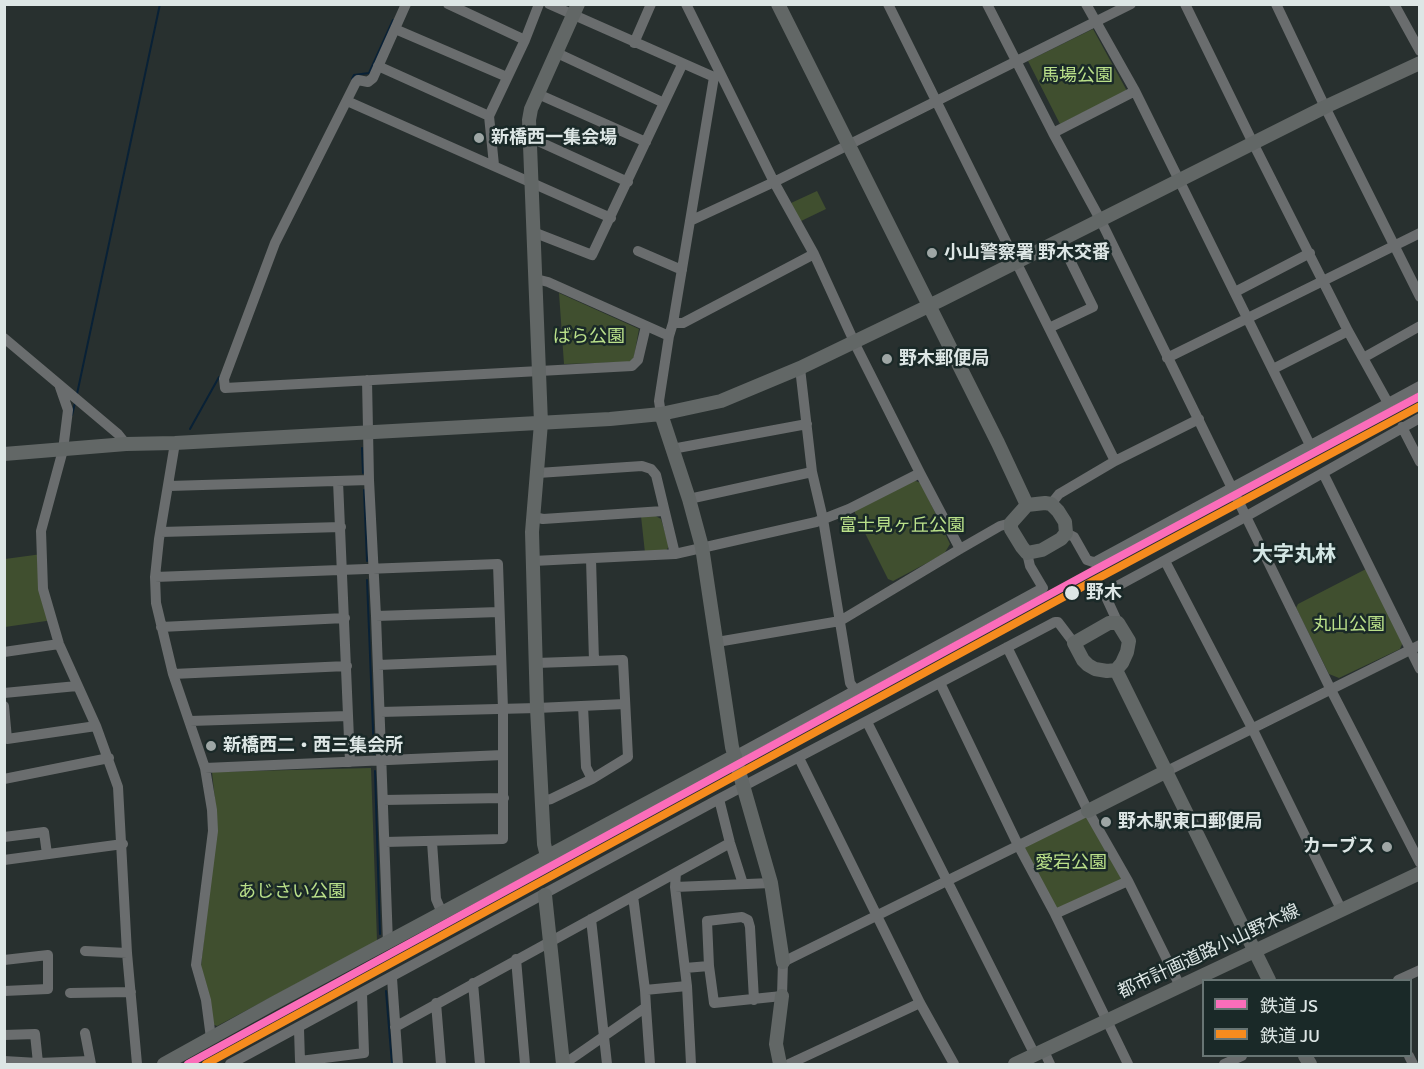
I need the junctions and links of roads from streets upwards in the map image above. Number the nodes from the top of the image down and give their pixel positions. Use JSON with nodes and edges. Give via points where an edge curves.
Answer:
{"nodes":[{"id":1,"x":406,"y":4,"type":"edge"},
{"id":2,"x":448,"y":4,"type":"edge"},
{"id":3,"x":539,"y":4,"type":"edge"},
{"id":4,"x":549,"y":4,"type":"edge"},
{"id":5,"x":651,"y":4,"type":"edge"},
{"id":6,"x":686,"y":4,"type":"edge"},
{"id":7,"x":778,"y":4,"type":"edge"},
{"id":8,"x":888,"y":4,"type":"edge"},
{"id":9,"x":987,"y":4,"type":"edge"},
{"id":10,"x":1086,"y":4,"type":"edge"},
{"id":11,"x":1131,"y":4,"type":"edge"},
{"id":12,"x":1185,"y":4,"type":"edge"},
{"id":13,"x":1276,"y":4,"type":"edge"},
{"id":14,"x":1394,"y":4,"type":"edge"},
{"id":15,"x":576,"y":10,"type":"edge"},
{"id":16,"x":1095,"y":22,"type":"junction"},
{"id":17,"x":395,"y":29,"type":"junction"},
{"id":18,"x":525,"y":40,"type":"junction"},
{"id":19,"x":634,"y":43,"type":"junction"},
{"id":20,"x":1419,"y":51,"type":"edge"},
{"id":21,"x":557,"y":53,"type":"junction"},
{"id":22,"x":1017,"y":61,"type":"junction"},
{"id":23,"x":1419,"y":63,"type":"edge"},
{"id":24,"x":682,"y":64,"type":"junction"},
{"id":25,"x":378,"y":66,"type":"junction"},
{"id":26,"x":717,"y":76,"type":"junction"},
{"id":27,"x":507,"y":77,"type":"junction"},
{"id":28,"x":1135,"y":91,"type":"junction"},
{"id":29,"x":538,"y":94,"type":"junction"},
{"id":30,"x":347,"y":100,"type":"junction"},
{"id":31,"x":936,"y":101,"type":"junction"},
{"id":32,"x":664,"y":103,"type":"junction"},
{"id":33,"x":1325,"y":107,"type":"junction"},
{"id":34,"x":489,"y":116,"type":"junction"},
{"id":35,"x":1053,"y":134,"type":"junction"},
{"id":36,"x":529,"y":137,"type":"junction"},
{"id":37,"x":646,"y":142,"type":"junction"},
{"id":38,"x":1253,"y":143,"type":"junction"},
{"id":39,"x":848,"y":145,"type":"junction"},
{"id":40,"x":494,"y":165,"type":"junction"},
{"id":41,"x":1179,"y":180,"type":"junction"},
{"id":42,"x":531,"y":182,"type":"junction"},
{"id":43,"x":628,"y":182,"type":"junction"},
{"id":44,"x":774,"y":182,"type":"junction"},
{"id":45,"x":611,"y":218,"type":"junction"},
{"id":46,"x":690,"y":221,"type":"junction"},
{"id":47,"x":1101,"y":221,"type":"junction"},
{"id":48,"x":533,"y":232,"type":"junction"},
{"id":49,"x":1419,"y":233,"type":"edge"},
{"id":50,"x":1060,"y":240,"type":"junction"},
{"id":51,"x":1394,"y":246,"type":"junction"},
{"id":52,"x":638,"y":251,"type":"dead end"},
{"id":53,"x":1310,"y":253,"type":"junction"},
{"id":54,"x":814,"y":254,"type":"junction"},
{"id":55,"x":1017,"y":262,"type":"junction"},
{"id":56,"x":682,"y":270,"type":"junction"},
{"id":57,"x":536,"y":279,"type":"junction"},
{"id":58,"x":1323,"y":281,"type":"junction"},
{"id":59,"x":1235,"y":292,"type":"junction"},
{"id":60,"x":1419,"y":297,"type":"edge"},
{"id":61,"x":928,"y":306,"type":"junction"},
{"id":62,"x":1248,"y":318,"type":"junction"},
{"id":63,"x":673,"y":323,"type":"junction"},
{"id":64,"x":646,"y":326,"type":"junction"},
{"id":65,"x":1419,"y":326,"type":"edge"},
{"id":66,"x":1049,"y":328,"type":"junction"},
{"id":67,"x":1348,"y":331,"type":"junction"},
{"id":68,"x":669,"y":336,"type":"junction"},
{"id":69,"x":4,"y":338,"type":"edge"},
{"id":70,"x":855,"y":341,"type":"junction"},
{"id":71,"x":1167,"y":358,"type":"junction"},
{"id":72,"x":1363,"y":358,"type":"junction"},
{"id":73,"x":800,"y":368,"type":"junction"},
{"id":74,"x":1273,"y":369,"type":"junction"},
{"id":75,"x":540,"y":371,"type":"junction"},
{"id":76,"x":367,"y":380,"type":"junction"},
{"id":77,"x":1419,"y":386,"type":"edge"},
{"id":78,"x":60,"y":387,"type":"junction"},
{"id":79,"x":1388,"y":404,"type":"junction"},
{"id":80,"x":660,"y":414,"type":"junction"},
{"id":81,"x":1419,"y":418,"type":"edge"},
{"id":82,"x":1199,"y":419,"type":"junction"},
{"id":83,"x":541,"y":423,"type":"junction"},
{"id":84,"x":807,"y":424,"type":"junction"},
{"id":85,"x":1402,"y":427,"type":"junction"},
{"id":86,"x":368,"y":433,"type":"junction"},
{"id":87,"x":175,"y":443,"type":"junction"},
{"id":88,"x":126,"y":444,"type":"junction"},
{"id":89,"x":1310,"y":445,"type":"junction"},
{"id":90,"x":672,"y":448,"type":"junction"},
{"id":91,"x":63,"y":450,"type":"junction"},
{"id":92,"x":4,"y":453,"type":"edge"},
{"id":93,"x":1115,"y":461,"type":"junction"},
{"id":94,"x":1419,"y":462,"type":"edge"},
{"id":95,"x":812,"y":472,"type":"junction"},
{"id":96,"x":538,"y":473,"type":"junction"},
{"id":97,"x":920,"y":473,"type":"junction"},
{"id":98,"x":1323,"y":473,"type":"junction"},
{"id":99,"x":369,"y":480,"type":"junction"},
{"id":100,"x":338,"y":481,"type":"junction"},
{"id":101,"x":169,"y":486,"type":"junction"},
{"id":102,"x":1231,"y":487,"type":"junction"},
{"id":103,"x":689,"y":499,"type":"junction"},
{"id":104,"x":1051,"y":504,"type":"junction"},
{"id":105,"x":1027,"y":505,"type":"junction"},
{"id":106,"x":663,"y":511,"type":"junction"},
{"id":107,"x":534,"y":517,"type":"junction"},
{"id":108,"x":1245,"y":517,"type":"junction"},
{"id":109,"x":823,"y":519,"type":"junction"},
{"id":110,"x":1011,"y":523,"type":"junction"},
{"id":111,"x":341,"y":527,"type":"junction"},
{"id":112,"x":161,"y":532,"type":"junction"},
{"id":113,"x":1066,"y":533,"type":"junction"},
{"id":114,"x":702,"y":547,"type":"junction"},
{"id":115,"x":960,"y":549,"type":"junction"},
{"id":116,"x":1027,"y":553,"type":"junction"},
{"id":117,"x":675,"y":554,"type":"junction"},
{"id":118,"x":591,"y":560,"type":"junction"},
{"id":119,"x":533,"y":561,"type":"junction"},
{"id":120,"x":1165,"y":561,"type":"junction"},
{"id":121,"x":372,"y":569,"type":"junction"},
{"id":122,"x":342,"y":571,"type":"junction"},
{"id":123,"x":155,"y":577,"type":"junction"},
{"id":124,"x":499,"y":612,"type":"junction"},
{"id":125,"x":376,"y":616,"type":"junction"},
{"id":126,"x":345,"y":618,"type":"junction"},
{"id":127,"x":840,"y":621,"type":"junction"},
{"id":128,"x":1118,"y":623,"type":"junction"},
{"id":129,"x":161,"y":627,"type":"junction"},
{"id":130,"x":717,"y":642,"type":"junction"},
{"id":131,"x":1074,"y":643,"type":"junction"},
{"id":132,"x":59,"y":644,"type":"junction"},
{"id":133,"x":1007,"y":647,"type":"junction"},
{"id":134,"x":1415,"y":647,"type":"edge"},
{"id":135,"x":4,"y":652,"type":"edge"},
{"id":136,"x":501,"y":660,"type":"junction"},
{"id":137,"x":594,"y":661,"type":"junction"},
{"id":138,"x":536,"y":663,"type":"junction"},
{"id":139,"x":378,"y":665,"type":"junction"},
{"id":140,"x":347,"y":666,"type":"junction"},
{"id":141,"x":1419,"y":669,"type":"edge"},
{"id":142,"x":1116,"y":670,"type":"junction"},
{"id":143,"x":173,"y":674,"type":"junction"},
{"id":144,"x":940,"y":683,"type":"junction"},
{"id":145,"x":77,"y":686,"type":"junction"},
{"id":146,"x":855,"y":690,"type":"junction"},
{"id":147,"x":1331,"y":690,"type":"junction"},
{"id":148,"x":4,"y":693,"type":"edge"},
{"id":149,"x":625,"y":704,"type":"junction"},
{"id":150,"x":4,"y":706,"type":"edge"},
{"id":151,"x":584,"y":706,"type":"junction"},
{"id":152,"x":537,"y":708,"type":"junction"},
{"id":153,"x":503,"y":709,"type":"junction"},
{"id":154,"x":380,"y":712,"type":"junction"},
{"id":155,"x":348,"y":716,"type":"junction"},
{"id":156,"x":190,"y":721,"type":"junction"},
{"id":157,"x":867,"y":722,"type":"junction"},
{"id":158,"x":96,"y":726,"type":"junction"},
{"id":159,"x":1252,"y":728,"type":"junction"},
{"id":160,"x":6,"y":739,"type":"edge"},
{"id":161,"x":503,"y":755,"type":"junction"},
{"id":162,"x":735,"y":756,"type":"junction"},
{"id":163,"x":109,"y":758,"type":"junction"},
{"id":164,"x":799,"y":758,"type":"junction"},
{"id":165,"x":382,"y":760,"type":"junction"},
{"id":166,"x":350,"y":762,"type":"junction"},
{"id":167,"x":205,"y":768,"type":"junction"},
{"id":168,"x":1167,"y":771,"type":"junction"},
{"id":169,"x":4,"y":779,"type":"edge"},
{"id":170,"x":591,"y":779,"type":"junction"},
{"id":171,"x":744,"y":787,"type":"junction"},
{"id":172,"x":504,"y":798,"type":"junction"},
{"id":173,"x":383,"y":800,"type":"junction"},
{"id":174,"x":719,"y":800,"type":"junction"},
{"id":175,"x":542,"y":801,"type":"junction"},
{"id":176,"x":1089,"y":811,"type":"junction"},
{"id":177,"x":4,"y":837,"type":"edge"},
{"id":178,"x":385,"y":842,"type":"junction"},
{"id":179,"x":432,"y":842,"type":"junction"},
{"id":180,"x":730,"y":843,"type":"junction"},
{"id":181,"x":123,"y":844,"type":"junction"},
{"id":182,"x":1018,"y":845,"type":"junction"},
{"id":183,"x":47,"y":854,"type":"junction"},
{"id":184,"x":547,"y":856,"type":"junction"},
{"id":185,"x":4,"y":860,"type":"edge"},
{"id":186,"x":1419,"y":863,"type":"edge"},
{"id":187,"x":676,"y":873,"type":"junction"},
{"id":188,"x":1419,"y":873,"type":"edge"},
{"id":189,"x":947,"y":880,"type":"junction"},
{"id":190,"x":1128,"y":881,"type":"junction"},
{"id":191,"x":771,"y":883,"type":"junction"},
{"id":192,"x":743,"y":884,"type":"junction"},
{"id":193,"x":675,"y":887,"type":"junction"},
{"id":194,"x":546,"y":895,"type":"junction"},
{"id":195,"x":633,"y":896,"type":"junction"},
{"id":196,"x":1341,"y":909,"type":"junction"},
{"id":197,"x":444,"y":913,"type":"junction"},
{"id":198,"x":1055,"y":914,"type":"junction"},
{"id":199,"x":877,"y":916,"type":"junction"},
{"id":200,"x":591,"y":919,"type":"junction"},
{"id":201,"x":550,"y":941,"type":"junction"},
{"id":202,"x":388,"y":943,"type":"junction"},
{"id":203,"x":85,"y":951,"type":"dead end"},
{"id":204,"x":1255,"y":951,"type":"junction"},
{"id":205,"x":127,"y":952,"type":"junction"},
{"id":206,"x":516,"y":959,"type":"junction"},
{"id":207,"x":4,"y":960,"type":"edge"},
{"id":208,"x":783,"y":962,"type":"junction"},
{"id":209,"x":709,"y":966,"type":"junction"},
{"id":210,"x":685,"y":968,"type":"junction"},
{"id":211,"x":1419,"y":970,"type":"edge"},
{"id":212,"x":392,"y":978,"type":"junction"},
{"id":213,"x":1268,"y":979,"type":"edge"},
{"id":214,"x":1402,"y":979,"type":"edge"},
{"id":215,"x":473,"y":983,"type":"junction"},
{"id":216,"x":687,"y":986,"type":"junction"},
{"id":217,"x":1180,"y":986,"type":"junction"},
{"id":218,"x":645,"y":990,"type":"junction"},
{"id":219,"x":4,"y":991,"type":"edge"},
{"id":220,"x":131,"y":992,"type":"junction"},
{"id":221,"x":70,"y":993,"type":"dead end"},
{"id":222,"x":362,"y":994,"type":"junction"},
{"id":223,"x":782,"y":996,"type":"junction"},
{"id":224,"x":754,"y":1000,"type":"junction"},
{"id":225,"x":436,"y":1003,"type":"junction"},
{"id":226,"x":920,"y":1003,"type":"junction"},
{"id":227,"x":646,"y":1007,"type":"junction"},
{"id":228,"x":1108,"y":1020,"type":"junction"},
{"id":229,"x":395,"y":1027,"type":"junction"},
{"id":230,"x":299,"y":1029,"type":"junction"},
{"id":231,"x":85,"y":1033,"type":"dead end"},
{"id":232,"x":4,"y":1035,"type":"edge"},
{"id":233,"x":604,"y":1036,"type":"junction"},
{"id":234,"x":210,"y":1038,"type":"junction"},
{"id":235,"x":1040,"y":1053,"type":"junction"},
{"id":236,"x":1240,"y":1057,"type":"edge"},
{"id":237,"x":4,"y":1061,"type":"edge"},
{"id":238,"x":38,"y":1063,"type":"edge"},
{"id":239,"x":90,"y":1063,"type":"edge"},
{"id":240,"x":136,"y":1065,"type":"edge"},
{"id":241,"x":164,"y":1065,"type":"edge"},
{"id":242,"x":230,"y":1065,"type":"edge"},
{"id":243,"x":398,"y":1065,"type":"edge"},
{"id":244,"x":441,"y":1065,"type":"edge"},
{"id":245,"x":480,"y":1065,"type":"edge"},
{"id":246,"x":525,"y":1065,"type":"edge"},
{"id":247,"x":563,"y":1065,"type":"edge"},
{"id":248,"x":607,"y":1065,"type":"edge"},
{"id":249,"x":650,"y":1065,"type":"edge"},
{"id":250,"x":692,"y":1065,"type":"edge"},
{"id":251,"x":780,"y":1065,"type":"edge"},
{"id":252,"x":789,"y":1065,"type":"edge"},
{"id":253,"x":954,"y":1065,"type":"edge"},
{"id":254,"x":1015,"y":1065,"type":"edge"},
{"id":255,"x":1050,"y":1065,"type":"edge"},
{"id":256,"x":1128,"y":1065,"type":"edge"},
{"id":257,"x":1224,"y":1065,"type":"edge"}],
"edges":[{"from":1,"to":17,"type":"street"},
{"from":2,"to":18,"type":"street"},
{"from":3,"to":18,"type":"street"},
{"from":4,"to":15,"type":"street"},
{"from":5,"to":19,"type":"street"},
{"from":6,"to":26,"type":"street"},
{"from":7,"to":39,"type":"street"},
{"from":8,"to":31,"type":"street"},
{"from":9,"to":22,"type":"street"},
{"from":10,"to":16,"type":"street"},
{"from":11,"to":16,"type":"street"},
{"from":12,"to":38,"type":"street"},
{"from":13,"to":33,"type":"street"},
{"from":14,"to":20,"type":"street"},
{"from":15,"to":19,"type":"street"},
{"from":15,"to":21,"type":"street"},
{"from":16,"to":22,"type":"street"},
{"from":16,"to":28,"type":"street"},
{"from":17,"to":25,"type":"street"},
{"from":17,"to":27,"type":"street"},
{"from":18,"to":27,"type":"street"},
{"from":19,"to":24,"type":"street"},
{"from":21,"to":29,"type":"street"},
{"from":21,"to":32,"type":"street"},
{"from":22,"to":31,"type":"street"},
{"from":22,"to":35,"type":"street"},
{"from":23,"to":33,"type":"street"},
{"from":24,"to":26,"type":"street"},
{"from":24,"to":32,"type":"street"},
{"from":25,"to":30,"type":"street","via":[[371,80],[356,82]]},
{"from":25,"to":34,"type":"street"},
{"from":26,"to":44,"type":"street"},
{"from":26,"to":46,"type":"street"},
{"from":27,"to":34,"type":"street"},
{"from":28,"to":35,"type":"street"},
{"from":28,"to":41,"type":"street"},
{"from":29,"to":36,"type":"street","via":[[531,109]]},
{"from":29,"to":37,"type":"street"},
{"from":30,"to":40,"type":"street"},
{"from":30,"to":76,"type":"street","via":[[275,243],[223,384],[225,388]]},
{"from":31,"to":39,"type":"street"},
{"from":31,"to":55,"type":"street"},
{"from":32,"to":37,"type":"street"},
{"from":33,"to":38,"type":"street"},
{"from":33,"to":51,"type":"street"},
{"from":34,"to":40,"type":"street"},
{"from":35,"to":47,"type":"street"},
{"from":36,"to":42,"type":"street"},
{"from":36,"to":43,"type":"street"},
{"from":37,"to":43,"type":"street"},
{"from":38,"to":41,"type":"street"},
{"from":38,"to":53,"type":"street"},
{"from":39,"to":44,"type":"street"},
{"from":39,"to":61,"type":"street"},
{"from":40,"to":42,"type":"street"},
{"from":41,"to":47,"type":"street"},
{"from":41,"to":59,"type":"street"},
{"from":42,"to":45,"type":"street"},
{"from":42,"to":48,"type":"street"},
{"from":43,"to":45,"type":"street"},
{"from":44,"to":46,"type":"street"},
{"from":44,"to":54,"type":"street"},
{"from":45,"to":48,"type":"street","via":[[592,255]]},
{"from":46,"to":56,"type":"street"},
{"from":47,"to":50,"type":"street"},
{"from":47,"to":71,"type":"street"},
{"from":48,"to":57,"type":"street"},
{"from":49,"to":51,"type":"street"},
{"from":50,"to":55,"type":"street"},
{"from":50,"to":66,"type":"street","via":[[1093,307]]},
{"from":51,"to":58,"type":"street"},
{"from":51,"to":60,"type":"street"},
{"from":52,"to":56,"type":"street"},
{"from":53,"to":58,"type":"street"},
{"from":53,"to":59,"type":"street"},
{"from":54,"to":63,"type":"street","via":[[683,323]]},
{"from":54,"to":70,"type":"street"},
{"from":55,"to":61,"type":"street"},
{"from":55,"to":66,"type":"street"},
{"from":56,"to":63,"type":"street"},
{"from":57,"to":64,"type":"street"},
{"from":57,"to":75,"type":"street"},
{"from":58,"to":62,"type":"street"},
{"from":58,"to":67,"type":"street"},
{"from":59,"to":62,"type":"street"},
{"from":61,"to":70,"type":"street"},
{"from":61,"to":105,"type":"street"},
{"from":62,"to":71,"type":"street"},
{"from":62,"to":74,"type":"street"},
{"from":63,"to":68,"type":"street"},
{"from":64,"to":68,"type":"street"},
{"from":64,"to":75,"type":"street","via":[[638,360],[632,366]]},
{"from":65,"to":72,"type":"street"},
{"from":66,"to":93,"type":"street"},
{"from":67,"to":72,"type":"street"},
{"from":67,"to":74,"type":"street"},
{"from":68,"to":80,"type":"street"},
{"from":69,"to":78,"type":"street"},
{"from":70,"to":73,"type":"street"},
{"from":70,"to":97,"type":"street"},
{"from":71,"to":82,"type":"street"},
{"from":72,"to":79,"type":"street"},
{"from":73,"to":80,"type":"street","via":[[721,401]]},
{"from":73,"to":84,"type":"street"},
{"from":74,"to":89,"type":"street"},
{"from":75,"to":76,"type":"street"},
{"from":75,"to":83,"type":"street"},
{"from":76,"to":86,"type":"street"},
{"from":77,"to":79,"type":"street"},
{"from":78,"to":88,"type":"street"},
{"from":78,"to":91,"type":"street","via":[[68,410]]},
{"from":79,"to":89,"type":"street"},
{"from":80,"to":83,"type":"street"},
{"from":80,"to":90,"type":"street"},
{"from":81,"to":85,"type":"street"},
{"from":82,"to":93,"type":"street"},
{"from":82,"to":102,"type":"street"},
{"from":83,"to":86,"type":"street"},
{"from":83,"to":96,"type":"street"},
{"from":84,"to":90,"type":"street"},
{"from":84,"to":95,"type":"street"},
{"from":85,"to":94,"type":"street"},
{"from":85,"to":98,"type":"street"},
{"from":86,"to":87,"type":"street"},
{"from":86,"to":99,"type":"street"},
{"from":87,"to":88,"type":"street"},
{"from":87,"to":101,"type":"street"},
{"from":88,"to":91,"type":"street"},
{"from":89,"to":102,"type":"street"},
{"from":90,"to":103,"type":"street"},
{"from":91,"to":92,"type":"street"},
{"from":91,"to":132,"type":"street","via":[[41,531],[43,589]]},
{"from":93,"to":104,"type":"street","via":[[1059,494]]},
{"from":95,"to":103,"type":"street"},
{"from":95,"to":109,"type":"street"},
{"from":96,"to":106,"type":"street","via":[[651,468]]},
{"from":96,"to":107,"type":"street"},
{"from":97,"to":109,"type":"street"},
{"from":97,"to":115,"type":"street"},
{"from":98,"to":108,"type":"street"},
{"from":98,"to":134,"type":"street"},
{"from":99,"to":100,"type":"street"},
{"from":99,"to":121,"type":"street"},
{"from":100,"to":101,"type":"street"},
{"from":100,"to":111,"type":"street"},
{"from":101,"to":112,"type":"street"},
{"from":102,"to":108,"type":"street"},
{"from":102,"to":113,"type":"street","via":[[1093,562],[1087,560],[1074,537]]},
{"from":103,"to":114,"type":"street"},
{"from":104,"to":105,"type":"street"},
{"from":104,"to":113,"type":"street","via":[[1065,522]]},
{"from":105,"to":110,"type":"street"},
{"from":106,"to":107,"type":"street"},
{"from":106,"to":117,"type":"street"},
{"from":107,"to":119,"type":"street"},
{"from":108,"to":120,"type":"street"},
{"from":108,"to":147,"type":"street"},
{"from":109,"to":114,"type":"street"},
{"from":109,"to":127,"type":"street"},
{"from":110,"to":115,"type":"street"},
{"from":110,"to":116,"type":"street"},
{"from":111,"to":112,"type":"street"},
{"from":111,"to":122,"type":"street"},
{"from":112,"to":123,"type":"street"},
{"from":113,"to":116,"type":"street","via":[[1042,549]]},
{"from":114,"to":117,"type":"street"},
{"from":114,"to":130,"type":"street"},
{"from":115,"to":127,"type":"street"},
{"from":116,"to":146,"type":"street","via":[[1030,567],[1043,588]]},
{"from":117,"to":118,"type":"street"},
{"from":118,"to":119,"type":"street"},
{"from":118,"to":137,"type":"street"},
{"from":119,"to":138,"type":"street"},
{"from":120,"to":128,"type":"street","via":[[1107,593]]},
{"from":120,"to":159,"type":"street"},
{"from":121,"to":122,"type":"street"},
{"from":121,"to":124,"type":"street","via":[[498,564]]},
{"from":121,"to":125,"type":"street"},
{"from":122,"to":123,"type":"street"},
{"from":122,"to":126,"type":"street"},
{"from":123,"to":129,"type":"street"},
{"from":124,"to":125,"type":"street"},
{"from":124,"to":136,"type":"street"},
{"from":125,"to":139,"type":"street"},
{"from":126,"to":129,"type":"street"},
{"from":126,"to":140,"type":"street"},
{"from":127,"to":130,"type":"street"},
{"from":127,"to":146,"type":"street","via":[[850,683]]},
{"from":128,"to":131,"type":"street","via":[[1109,622]]},
{"from":128,"to":142,"type":"street","via":[[1129,641]]},
{"from":129,"to":143,"type":"street"},
{"from":130,"to":162,"type":"street"},
{"from":131,"to":133,"type":"street","via":[[1055,622]]},
{"from":131,"to":142,"type":"street","via":[[1088,665]]},
{"from":132,"to":135,"type":"street"},
{"from":132,"to":145,"type":"street"},
{"from":133,"to":144,"type":"street"},
{"from":133,"to":176,"type":"street"},
{"from":134,"to":141,"type":"street"},
{"from":134,"to":147,"type":"street"},
{"from":136,"to":139,"type":"street"},
{"from":136,"to":153,"type":"street"},
{"from":137,"to":138,"type":"street"},
{"from":137,"to":149,"type":"street","via":[[623,660]]},
{"from":138,"to":152,"type":"street"},
{"from":139,"to":154,"type":"street"},
{"from":140,"to":143,"type":"street"},
{"from":140,"to":155,"type":"street"},
{"from":142,"to":168,"type":"street"},
{"from":143,"to":156,"type":"street"},
{"from":144,"to":157,"type":"street"},
{"from":144,"to":182,"type":"street"},
{"from":145,"to":148,"type":"street"},
{"from":145,"to":158,"type":"street"},
{"from":146,"to":162,"type":"street"},
{"from":147,"to":159,"type":"street"},
{"from":147,"to":186,"type":"street"},
{"from":149,"to":151,"type":"street"},
{"from":149,"to":170,"type":"street","via":[[628,757]]},
{"from":150,"to":160,"type":"street"},
{"from":151,"to":152,"type":"street"},
{"from":151,"to":170,"type":"street","via":[[586,767]]},
{"from":152,"to":153,"type":"street"},
{"from":152,"to":175,"type":"street"},
{"from":153,"to":154,"type":"street"},
{"from":153,"to":161,"type":"street"},
{"from":154,"to":165,"type":"street"},
{"from":155,"to":156,"type":"street"},
{"from":155,"to":166,"type":"street"},
{"from":156,"to":167,"type":"street"},
{"from":157,"to":164,"type":"street"},
{"from":157,"to":189,"type":"street"},
{"from":158,"to":160,"type":"street"},
{"from":158,"to":163,"type":"street"},
{"from":159,"to":168,"type":"street"},
{"from":159,"to":196,"type":"street"},
{"from":161,"to":165,"type":"street"},
{"from":161,"to":172,"type":"street"},
{"from":162,"to":171,"type":"street"},
{"from":162,"to":184,"type":"street"},
{"from":163,"to":169,"type":"street"},
{"from":163,"to":181,"type":"street","via":[[118,787]]},
{"from":164,"to":171,"type":"street"},
{"from":164,"to":199,"type":"street"},
{"from":165,"to":166,"type":"street"},
{"from":165,"to":173,"type":"street"},
{"from":166,"to":167,"type":"street"},
{"from":167,"to":234,"type":"street","via":[[213,831],[196,965],[206,1000]]},
{"from":168,"to":176,"type":"street"},
{"from":168,"to":204,"type":"street"},
{"from":170,"to":175,"type":"street"},
{"from":171,"to":174,"type":"street"},
{"from":171,"to":191,"type":"street"},
{"from":172,"to":173,"type":"street"},
{"from":172,"to":179,"type":"street","via":[[503,839]]},
{"from":173,"to":178,"type":"street"},
{"from":174,"to":180,"type":"street"},
{"from":174,"to":194,"type":"street"},
{"from":175,"to":184,"type":"street"},
{"from":176,"to":182,"type":"street"},
{"from":176,"to":190,"type":"street"},
{"from":177,"to":183,"type":"street","via":[[44,832]]},
{"from":178,"to":179,"type":"street"},
{"from":178,"to":202,"type":"street"},
{"from":179,"to":197,"type":"street","via":[[436,899]]},
{"from":180,"to":187,"type":"street"},
{"from":180,"to":192,"type":"street"},
{"from":181,"to":183,"type":"street"},
{"from":181,"to":205,"type":"street"},
{"from":182,"to":189,"type":"street"},
{"from":182,"to":198,"type":"street"},
{"from":183,"to":185,"type":"street"},
{"from":184,"to":197,"type":"street"},
{"from":187,"to":193,"type":"street"},
{"from":187,"to":195,"type":"street"},
{"from":188,"to":196,"type":"street","name":"都市計画道路小山野木線"},
{"from":189,"to":199,"type":"street"},
{"from":189,"to":235,"type":"street"},
{"from":190,"to":198,"type":"street"},
{"from":190,"to":217,"type":"street"},
{"from":191,"to":192,"type":"street"},
{"from":191,"to":208,"type":"street"},
{"from":192,"to":193,"type":"street"},
{"from":193,"to":210,"type":"street"},
{"from":194,"to":201,"type":"street"},
{"from":194,"to":212,"type":"street"},
{"from":195,"to":200,"type":"street"},
{"from":195,"to":218,"type":"street"},
{"from":196,"to":204,"type":"street","name":"都市計画道路小山野木線"},
{"from":197,"to":202,"type":"street"},
{"from":198,"to":228,"type":"street"},
{"from":199,"to":208,"type":"street"},
{"from":199,"to":226,"type":"street"},
{"from":200,"to":201,"type":"street"},
{"from":200,"to":233,"type":"street"},
{"from":201,"to":206,"type":"street"},
{"from":201,"to":247,"type":"street"},
{"from":202,"to":234,"type":"street"},
{"from":203,"to":205,"type":"street"},
{"from":204,"to":213,"type":"street"},
{"from":204,"to":217,"type":"street","name":"都市計画道路小山野木線"},
{"from":205,"to":220,"type":"street"},
{"from":206,"to":215,"type":"street"},
{"from":206,"to":246,"type":"street"},
{"from":207,"to":219,"type":"street","via":[[48,955],[48,988]]},
{"from":208,"to":223,"type":"street"},
{"from":209,"to":210,"type":"street"},
{"from":209,"to":224,"type":"street","via":[[714,1003]]},
{"from":209,"to":224,"type":"street","via":[[706,921],[742,917],[748,920]]},
{"from":210,"to":216,"type":"street"},
{"from":211,"to":214,"type":"street"},
{"from":212,"to":222,"type":"street"},
{"from":212,"to":229,"type":"street"},
{"from":215,"to":225,"type":"street"},
{"from":215,"to":245,"type":"street"},
{"from":216,"to":218,"type":"street"},
{"from":216,"to":250,"type":"street"},
{"from":217,"to":228,"type":"street","name":"都市計画道路小山野木線"},
{"from":218,"to":227,"type":"street"},
{"from":220,"to":221,"type":"street"},
{"from":220,"to":240,"type":"street"},
{"from":222,"to":230,"type":"street"},
{"from":222,"to":230,"type":"street","via":[[364,1053],[300,1061]]},
{"from":223,"to":224,"type":"street"},
{"from":223,"to":251,"type":"street","via":[[776,1044]]},
{"from":225,"to":229,"type":"street"},
{"from":225,"to":244,"type":"street"},
{"from":226,"to":252,"type":"street"},
{"from":226,"to":253,"type":"street"},
{"from":227,"to":233,"type":"street"},
{"from":227,"to":249,"type":"street"},
{"from":228,"to":235,"type":"street","name":"都市計画道路小山野木線"},
{"from":228,"to":256,"type":"street"},
{"from":229,"to":243,"type":"street"},
{"from":230,"to":242,"type":"street"},
{"from":231,"to":239,"type":"street"},
{"from":232,"to":238,"type":"street","via":[[35,1034]]},
{"from":233,"to":247,"type":"street"},
{"from":233,"to":248,"type":"street"},
{"from":234,"to":241,"type":"street"},
{"from":235,"to":254,"type":"street","name":"都市計画道路小山野木線"},
{"from":235,"to":255,"type":"street"},
{"from":236,"to":257,"type":"street"},
{"from":237,"to":238,"type":"street"},
{"from":238,"to":239,"type":"street"}]}
